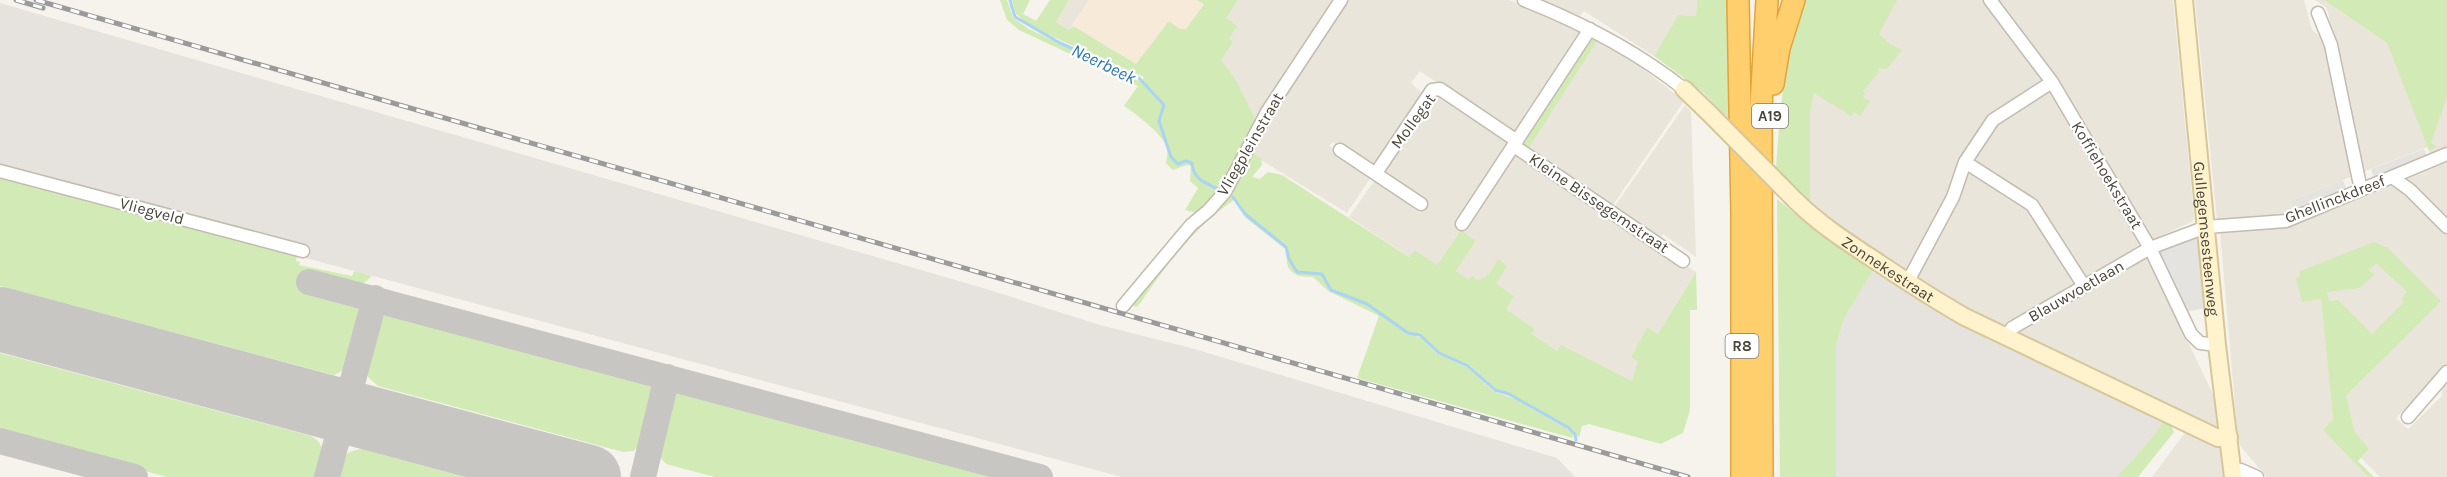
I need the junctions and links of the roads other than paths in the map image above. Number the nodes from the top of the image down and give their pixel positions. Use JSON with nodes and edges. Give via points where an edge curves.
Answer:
{"nodes":[{"id":1,"x":1341,"y":0,"type":"edge"},
{"id":2,"x":1524,"y":0,"type":"edge"},
{"id":3,"x":1738,"y":0,"type":"edge"},
{"id":4,"x":1749,"y":0,"type":"edge"},
{"id":5,"x":1767,"y":0,"type":"edge"},
{"id":6,"x":1794,"y":0,"type":"edge"},
{"id":7,"x":1990,"y":0,"type":"edge"},
{"id":8,"x":2184,"y":0,"type":"edge"},
{"id":9,"x":2318,"y":13,"type":"dead end"},
{"id":10,"x":1590,"y":29,"type":"junction"},
{"id":11,"x":2052,"y":82,"type":"junction"},
{"id":12,"x":1684,"y":89,"type":"joint"},
{"id":13,"x":1741,"y":102,"type":"junction"},
{"id":14,"x":1516,"y":143,"type":"junction"},
{"id":15,"x":1340,"y":150,"type":"dead end"},
{"id":16,"x":2447,"y":154,"type":"edge"},
{"id":17,"x":1965,"y":162,"type":"junction"},
{"id":18,"x":0,"y":171,"type":"edge"},
{"id":19,"x":1376,"y":173,"type":"junction"},
{"id":20,"x":2392,"y":177,"type":"junction"},
{"id":21,"x":2361,"y":190,"type":"junction"},
{"id":22,"x":1420,"y":204,"type":"dead end"},
{"id":23,"x":1462,"y":224,"type":"dead end"},
{"id":24,"x":2206,"y":226,"type":"junction"},
{"id":25,"x":2447,"y":227,"type":"edge"},
{"id":26,"x":1762,"y":234,"type":"junction"},
{"id":27,"x":2150,"y":248,"type":"junction"},
{"id":28,"x":303,"y":252,"type":"dead end"},
{"id":29,"x":1683,"y":261,"type":"dead end"},
{"id":30,"x":1907,"y":283,"type":"junction"},
{"id":31,"x":2084,"y":286,"type":"junction"},
{"id":32,"x":1123,"y":306,"type":"dead end"},
{"id":33,"x":2006,"y":338,"type":"junction"},
{"id":34,"x":2217,"y":345,"type":"junction"},
{"id":35,"x":2447,"y":372,"type":"edge"},
{"id":36,"x":2408,"y":417,"type":"dead end"},
{"id":37,"x":2229,"y":437,"type":"junction"},
{"id":38,"x":2232,"y":474,"type":"edge"},
{"id":39,"x":1742,"y":477,"type":"edge"},
{"id":40,"x":1762,"y":477,"type":"edge"},
{"id":41,"x":2257,"y":477,"type":"edge"}],
"edges":[{"from":1,"to":32,"type":"street","name":"Vliegpleinstraat","via":[[1267,112],[1225,192],[1191,225]]},
{"from":2,"to":10,"type":"street","name":"Zonnekestraat"},
{"from":3,"to":13,"type":"highway"},
{"from":4,"to":13,"type":"highway","number":"R8"},
{"from":5,"to":26,"type":"highway","number":"R8","via":[[1761,107]]},
{"from":6,"to":26,"type":"highway","number":"A19","via":[[1774,75]]},
{"from":7,"to":11,"type":"street","name":"Koffiehoekstraat"},
{"from":8,"to":24,"type":"street","name":"Gullegemsesteenweg"},
{"from":9,"to":21,"type":"street","via":[[2331,45]]},
{"from":10,"to":12,"type":"street","name":"Zonnekestraat","via":[[1632,52]]},
{"from":10,"to":14,"type":"street","name":"Kleine Bissegemstraat"},
{"from":11,"to":17,"type":"street","via":[[1993,120]]},
{"from":11,"to":27,"type":"street","name":"Koffiehoekstraat"},
{"from":12,"to":30,"type":"street","name":"Zonnekestraat","bridge":true,"via":[[1821,224]]},
{"from":13,"to":39,"type":"highway","number":"R8"},
{"from":14,"to":19,"type":"street","name":"Mollegat","via":[[1440,89],[1431,90]]},
{"from":14,"to":23,"type":"street","name":"Kleine Bissegemstraat"},
{"from":14,"to":29,"type":"street","name":"Kleine Bissegemstraat"},
{"from":15,"to":19,"type":"street"},
{"from":16,"to":20,"type":"street","name":"Ghellinckdreef"},
{"from":17,"to":30,"type":"street","via":[[1953,197]]},
{"from":17,"to":31,"type":"street","via":[[2032,205]]},
{"from":18,"to":28,"type":"street","name":"Vliegveld"},
{"from":19,"to":22,"type":"street"},
{"from":20,"to":21,"type":"street","name":"Ghellinckdreef"},
{"from":20,"to":25,"type":"street"},
{"from":21,"to":24,"type":"street","name":"Ghellinckdreef","via":[[2286,221]]},
{"from":24,"to":27,"type":"street","name":"Ghellinckdreef"},
{"from":24,"to":34,"type":"street","name":"Gullegemsesteenweg"},
{"from":26,"to":40,"type":"highway","number":"R8"},
{"from":27,"to":31,"type":"street","name":"Blauwvoetlaan"},
{"from":27,"to":34,"type":"street","name":"Koffiehoekstraat","via":[[2191,334],[2200,343]]},
{"from":30,"to":33,"type":"street","name":"Zonnekestraat"},
{"from":31,"to":33,"type":"street","name":"Blauwvoetlaan","via":[[2012,328]]},
{"from":33,"to":37,"type":"street","name":"Zonnekestraat","via":[[2218,438]]},
{"from":34,"to":37,"type":"street","name":"Gullegemsesteenweg"},
{"from":35,"to":36,"type":"street"},
{"from":37,"to":38,"type":"street","name":"Gullegemsesteenweg"},
{"from":38,"to":41,"type":"street","via":[[2241,470]]}]}
